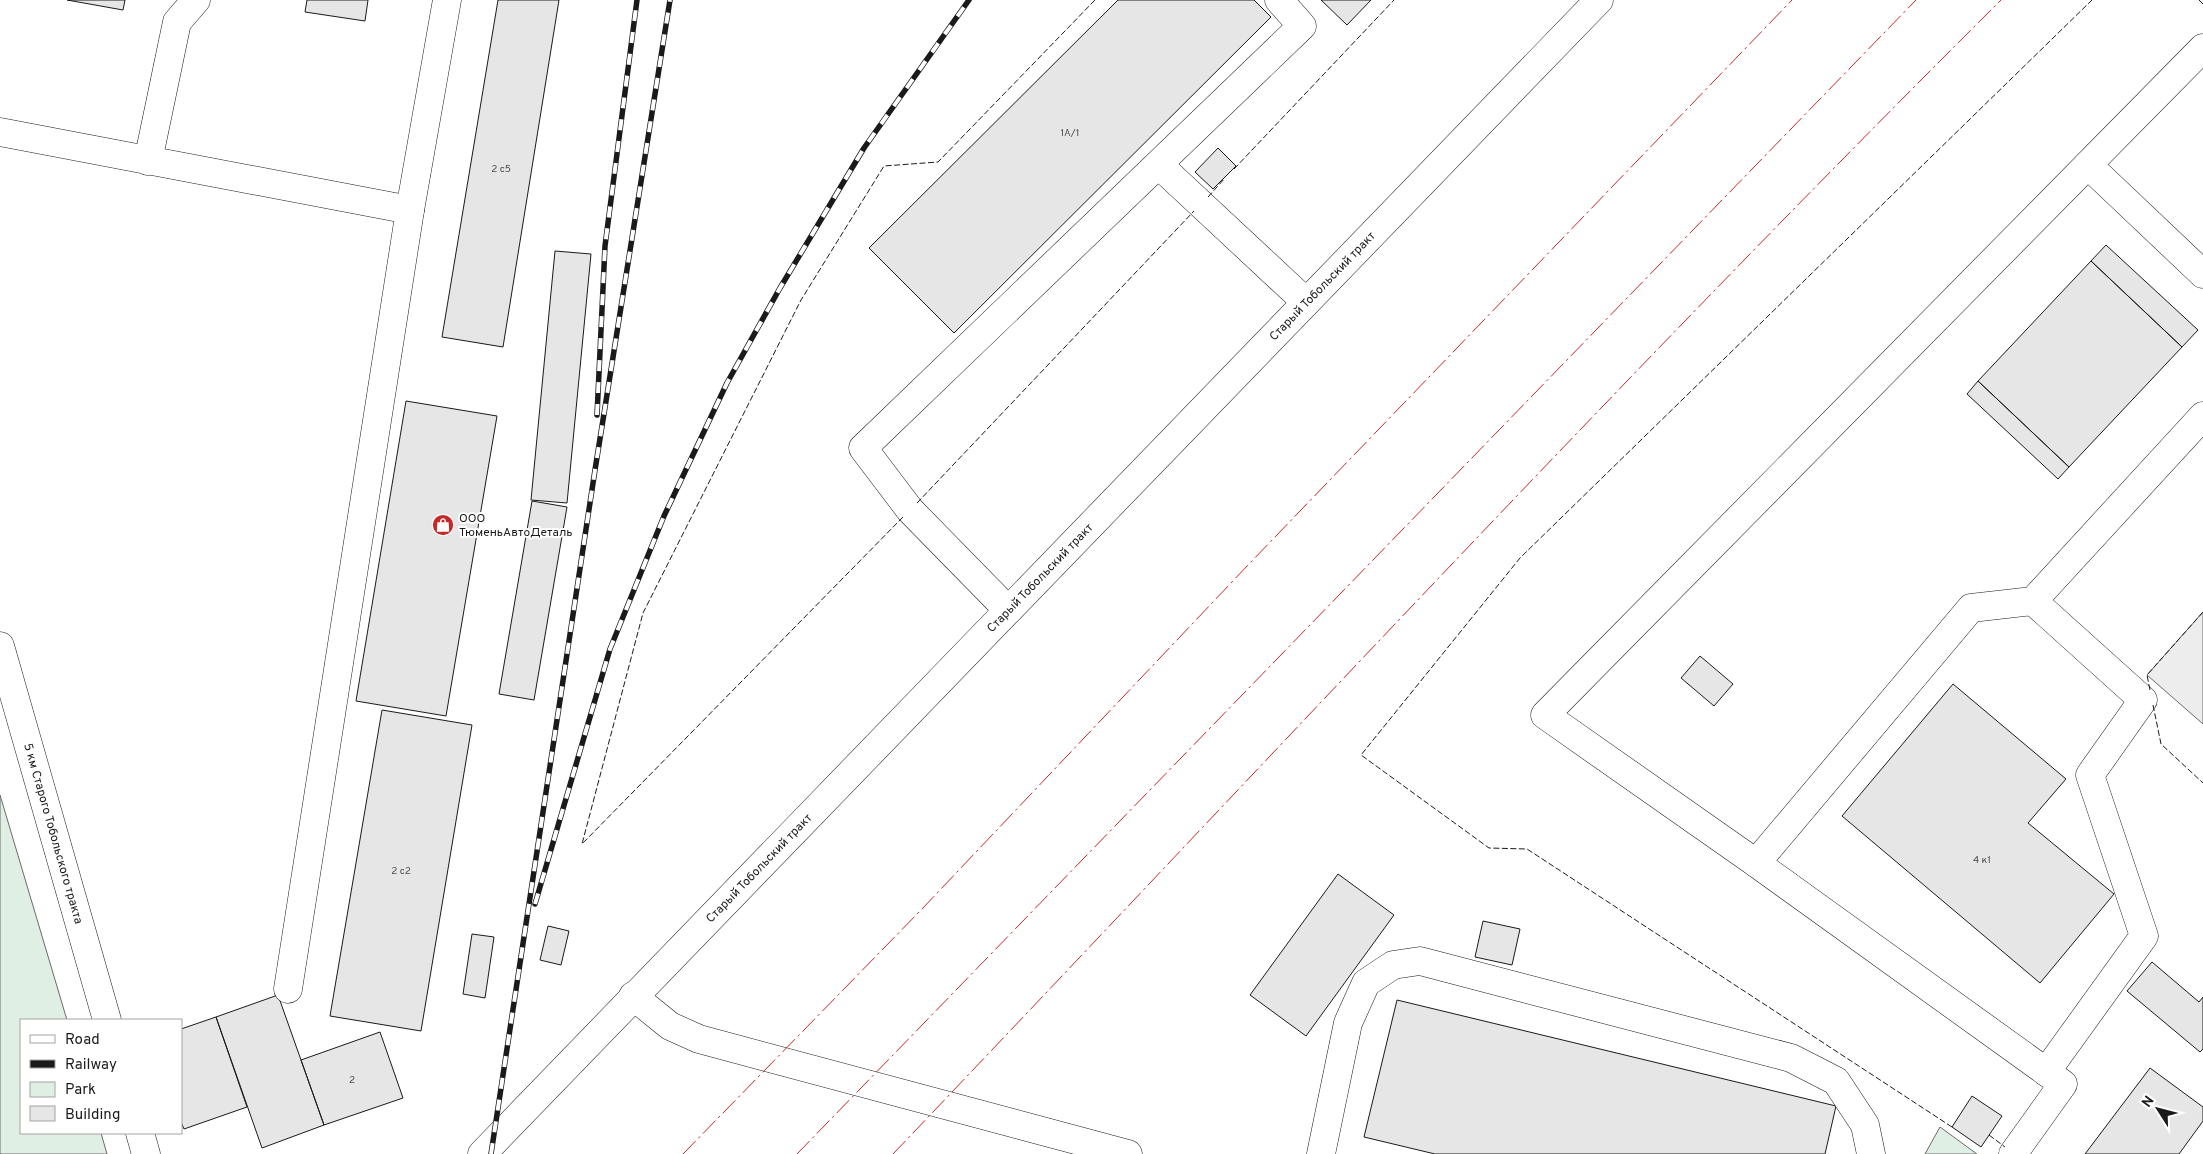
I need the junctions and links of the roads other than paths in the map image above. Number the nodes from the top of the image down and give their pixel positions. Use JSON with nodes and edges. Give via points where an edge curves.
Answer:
{"nodes":[{"id":1,"x":196,"y":0,"type":"edge"},
{"id":2,"x":446,"y":0,"type":"edge"},
{"id":3,"x":1279,"y":0,"type":"edge"},
{"id":4,"x":1599,"y":0,"type":"edge"},
{"id":5,"x":2203,"y":48,"type":"edge"},
{"id":6,"x":0,"y":132,"type":"edge"},
{"id":7,"x":148,"y":161,"type":"junction"},
{"id":8,"x":1159,"y":164,"type":"junction"},
{"id":9,"x":2088,"y":165,"type":"junction"},
{"id":10,"x":410,"y":210,"type":"junction"},
{"id":11,"x":2203,"y":274,"type":"edge"},
{"id":12,"x":1306,"y":302,"type":"junction"},
{"id":13,"x":2203,"y":416,"type":"edge"},
{"id":14,"x":2033,"y":601,"type":"junction"},
{"id":15,"x":1008,"y":610,"type":"junction"},
{"id":16,"x":0,"y":646,"type":"edge"},
{"id":17,"x":1756,"y":863,"type":"junction"},
{"id":18,"x":288,"y":989,"type":"dead end"},
{"id":19,"x":633,"y":996,"type":"junction"},
{"id":20,"x":107,"y":1019,"type":"edge"},
{"id":21,"x":2046,"y":1072,"type":"junction"},
{"id":22,"x":140,"y":1134,"type":"edge"},
{"id":23,"x":146,"y":1154,"type":"edge"},
{"id":24,"x":482,"y":1154,"type":"edge"},
{"id":25,"x":1128,"y":1154,"type":"edge"},
{"id":26,"x":1321,"y":1154,"type":"edge"},
{"id":27,"x":1871,"y":1154,"type":"edge"},
{"id":28,"x":2012,"y":1154,"type":"edge"}],
"edges":[{"from":1,"to":7,"type":"street","via":[[177,22]]},
{"from":2,"to":10,"type":"street"},
{"from":3,"to":8,"type":"street","via":[[1302,26]]},
{"from":4,"to":12,"type":"street","name":"Старый Тобольский тракт"},
{"from":5,"to":9,"type":"street"},
{"from":6,"to":7,"type":"street"},
{"from":7,"to":10,"type":"street"},
{"from":8,"to":12,"type":"street"},
{"from":8,"to":15,"type":"street","via":[[863,448],[910,510]]},
{"from":9,"to":11,"type":"street"},
{"from":9,"to":17,"type":"street","via":[[1545,715]]},
{"from":10,"to":18,"type":"street"},
{"from":12,"to":15,"type":"street","name":"Старый Тобольский тракт"},
{"from":13,"to":14,"type":"street"},
{"from":14,"to":17,"type":"street","via":[[1971,608]]},
{"from":14,"to":21,"type":"street","via":[[2143,700],[2090,775],[2144,936]]},
{"from":15,"to":19,"type":"street","name":"Старый Тобольский тракт"},
{"from":16,"to":20,"type":"street","name":"5 км Старого Тобольского тракта"},
{"from":17,"to":21,"type":"street"},
{"from":19,"to":24,"type":"street","name":"Старый Тобольский тракт"},
{"from":19,"to":25,"type":"street","via":[[670,1026],[699,1039]]},
{"from":21,"to":28,"type":"street","via":[[2063,1084]]},
{"from":22,"to":23,"type":"street"},
{"from":26,"to":27,"type":"street","via":[[1348,1023],[1366,983],[1393,965],[1420,962],[1791,1058],[1836,1081],[1865,1125]]}]}
